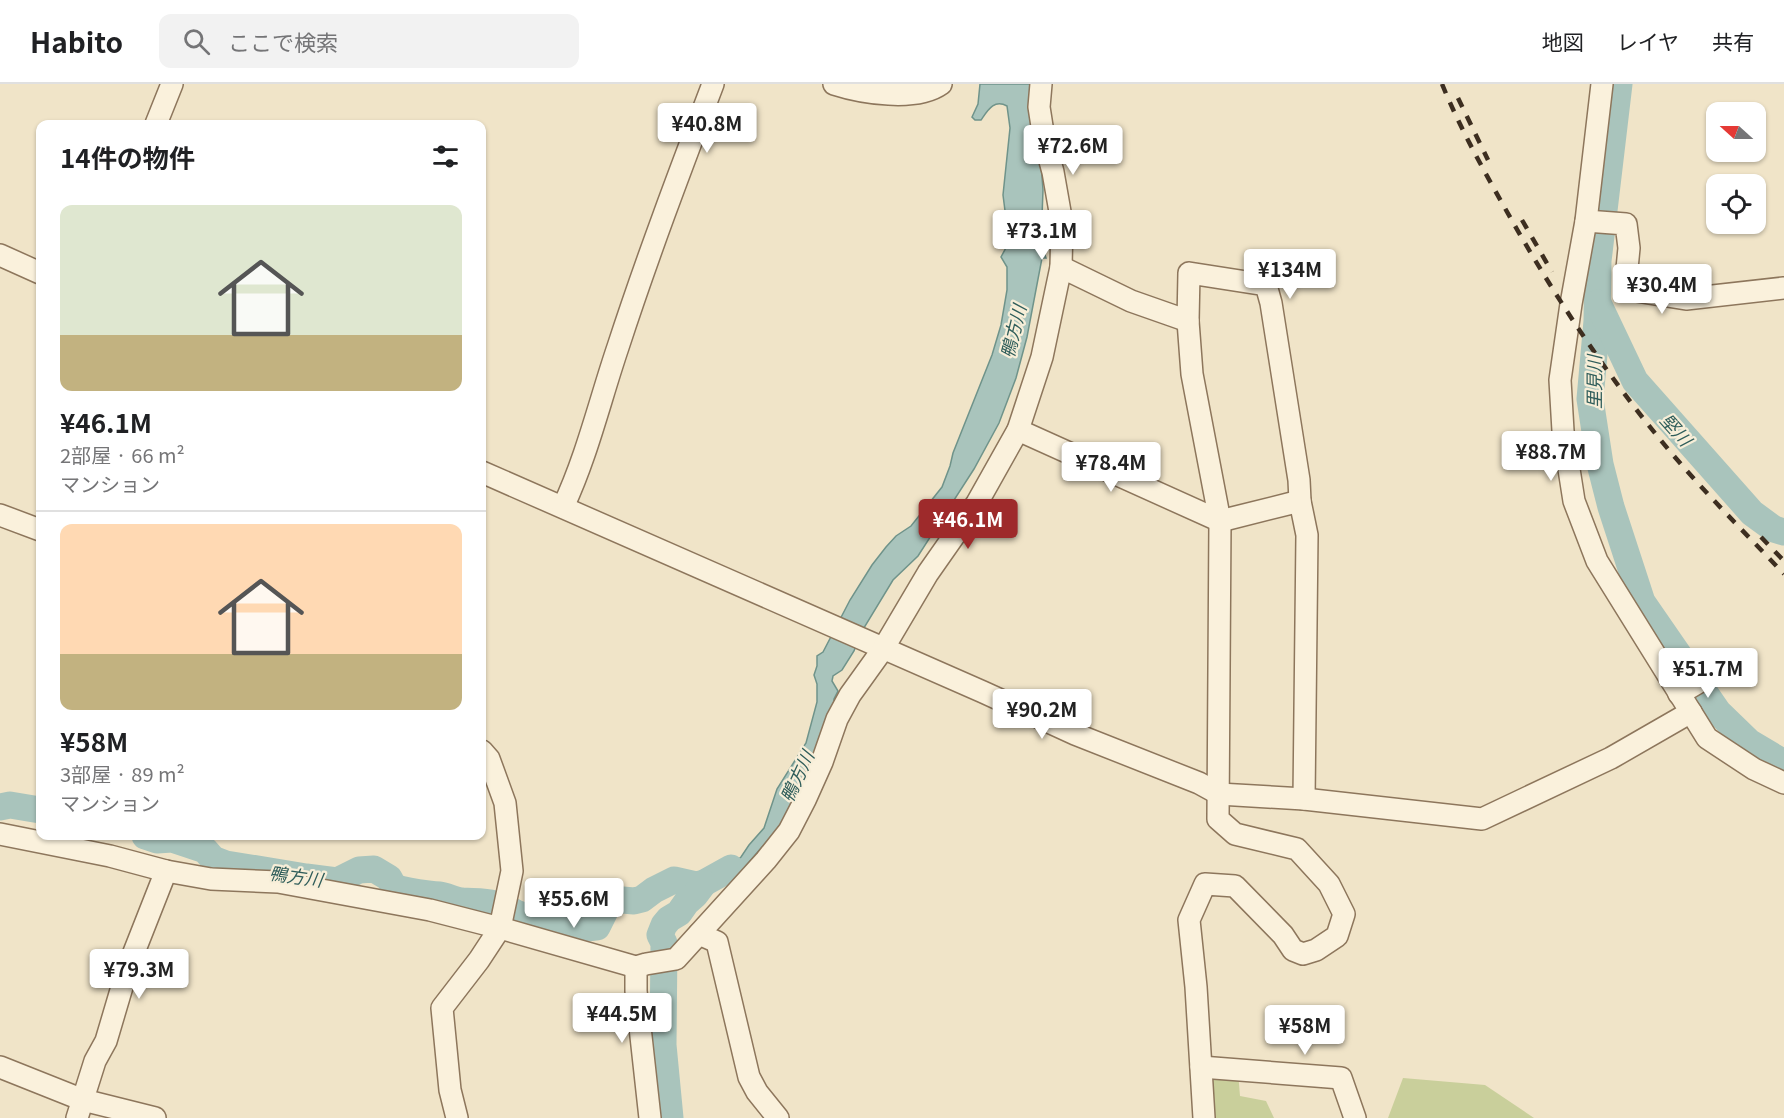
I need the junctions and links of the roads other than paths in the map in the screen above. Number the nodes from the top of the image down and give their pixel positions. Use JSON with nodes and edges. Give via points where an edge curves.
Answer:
{"nodes":[{"id":1,"x":172,"y":84,"type":"edge"},
{"id":2,"x":713,"y":84,"type":"edge"},
{"id":3,"x":834,"y":84,"type":"edge"},
{"id":4,"x":941,"y":84,"type":"edge"},
{"id":5,"x":1041,"y":84,"type":"edge"},
{"id":6,"x":1602,"y":84,"type":"edge"},
{"id":7,"x":158,"y":120,"type":"edge"},
{"id":8,"x":1586,"y":221,"type":"junction"},
{"id":9,"x":0,"y":255,"type":"edge"},
{"id":10,"x":1061,"y":267,"type":"junction"},
{"id":11,"x":36,"y":271,"type":"edge"},
{"id":12,"x":1784,"y":288,"type":"edge"},
{"id":13,"x":1188,"y":321,"type":"junction"},
{"id":14,"x":1018,"y":430,"type":"junction"},
{"id":15,"x":486,"y":474,"type":"edge"},
{"id":16,"x":1300,"y":501,"type":"junction"},
{"id":17,"x":563,"y":507,"type":"junction"},
{"id":18,"x":0,"y":515,"type":"edge"},
{"id":19,"x":1220,"y":521,"type":"junction"},
{"id":20,"x":36,"y":528,"type":"edge"},
{"id":21,"x":875,"y":645,"type":"junction"},
{"id":22,"x":1718,"y":671,"type":"dead end"},
{"id":23,"x":1679,"y":694,"type":"junction"},
{"id":24,"x":1691,"y":712,"type":"junction"},
{"id":25,"x":486,"y":756,"type":"edge"},
{"id":26,"x":1784,"y":783,"type":"edge"},
{"id":27,"x":1219,"y":794,"type":"junction"},
{"id":28,"x":1304,"y":800,"type":"junction"},
{"id":29,"x":0,"y":834,"type":"edge"},
{"id":30,"x":166,"y":870,"type":"junction"},
{"id":31,"x":502,"y":922,"type":"junction"},
{"id":32,"x":699,"y":934,"type":"junction"},
{"id":33,"x":641,"y":965,"type":"junction"},
{"id":34,"x":0,"y":1067,"type":"edge"},
{"id":35,"x":1201,"y":1067,"type":"junction"},
{"id":36,"x":80,"y":1109,"type":"edge"},
{"id":37,"x":155,"y":1118,"type":"edge"},
{"id":38,"x":457,"y":1118,"type":"edge"},
{"id":39,"x":650,"y":1118,"type":"edge"},
{"id":40,"x":778,"y":1118,"type":"edge"},
{"id":41,"x":1204,"y":1118,"type":"edge"},
{"id":42,"x":1355,"y":1118,"type":"edge"}],
"edges":[{"from":1,"to":7,"type":"street"},
{"from":2,"to":17,"type":"street","via":[[665,211],[574,485]]},
{"from":3,"to":4,"type":"street","via":[[879,93],[917,94]]},
{"from":5,"to":10,"type":"street","via":[[1039,107],[1062,223]]},
{"from":6,"to":8,"type":"street"},
{"from":8,"to":12,"type":"street","via":[[1626,224],[1626,279],[1636,291],[1686,299]]},
{"from":8,"to":23,"type":"street","via":[[1560,380],[1574,501],[1597,561]]},
{"from":9,"to":11,"type":"street"},
{"from":10,"to":13,"type":"street","via":[[1131,301]]},
{"from":10,"to":14,"type":"street","via":[[1042,357]]},
{"from":13,"to":16,"type":"street","via":[[1189,273],[1266,285]]},
{"from":13,"to":19,"type":"street","via":[[1192,374]]},
{"from":14,"to":19,"type":"street"},
{"from":14,"to":21,"type":"street","via":[[977,503]]},
{"from":15,"to":17,"type":"street"},
{"from":16,"to":19,"type":"street"},
{"from":16,"to":28,"type":"street","via":[[1307,535]]},
{"from":17,"to":21,"type":"street"},
{"from":18,"to":20,"type":"street"},
{"from":19,"to":27,"type":"street"},
{"from":21,"to":27,"type":"street"},
{"from":21,"to":32,"type":"street","via":[[837,719],[806,800],[789,831]]},
{"from":22,"to":23,"type":"street"},
{"from":23,"to":24,"type":"street"},
{"from":24,"to":26,"type":"street","via":[[1707,738],[1754,770]]},
{"from":24,"to":28,"type":"street","via":[[1611,758],[1482,819]]},
{"from":25,"to":31,"type":"street","via":[[505,803],[512,871]]},
{"from":27,"to":28,"type":"street"},
{"from":27,"to":35,"type":"street","via":[[1218,819],[1235,834],[1297,849],[1329,884],[1344,914],[1337,936],[1303,954],[1293,950],[1283,934],[1235,886],[1205,884],[1189,920]]},
{"from":29,"to":30,"type":"street"},
{"from":30,"to":31,"type":"street","via":[[211,879],[278,882]]},
{"from":30,"to":36,"type":"street"},
{"from":31,"to":33,"type":"street"},
{"from":31,"to":38,"type":"street","via":[[442,1008],[450,1090]]},
{"from":32,"to":33,"type":"street","via":[[676,958]]},
{"from":32,"to":40,"type":"street","via":[[717,942],[749,1077]]},
{"from":33,"to":39,"type":"street","via":[[636,991]]},
{"from":34,"to":36,"type":"street"},
{"from":35,"to":41,"type":"street"},
{"from":35,"to":42,"type":"street","via":[[1341,1078]]},
{"from":36,"to":37,"type":"street"}]}
